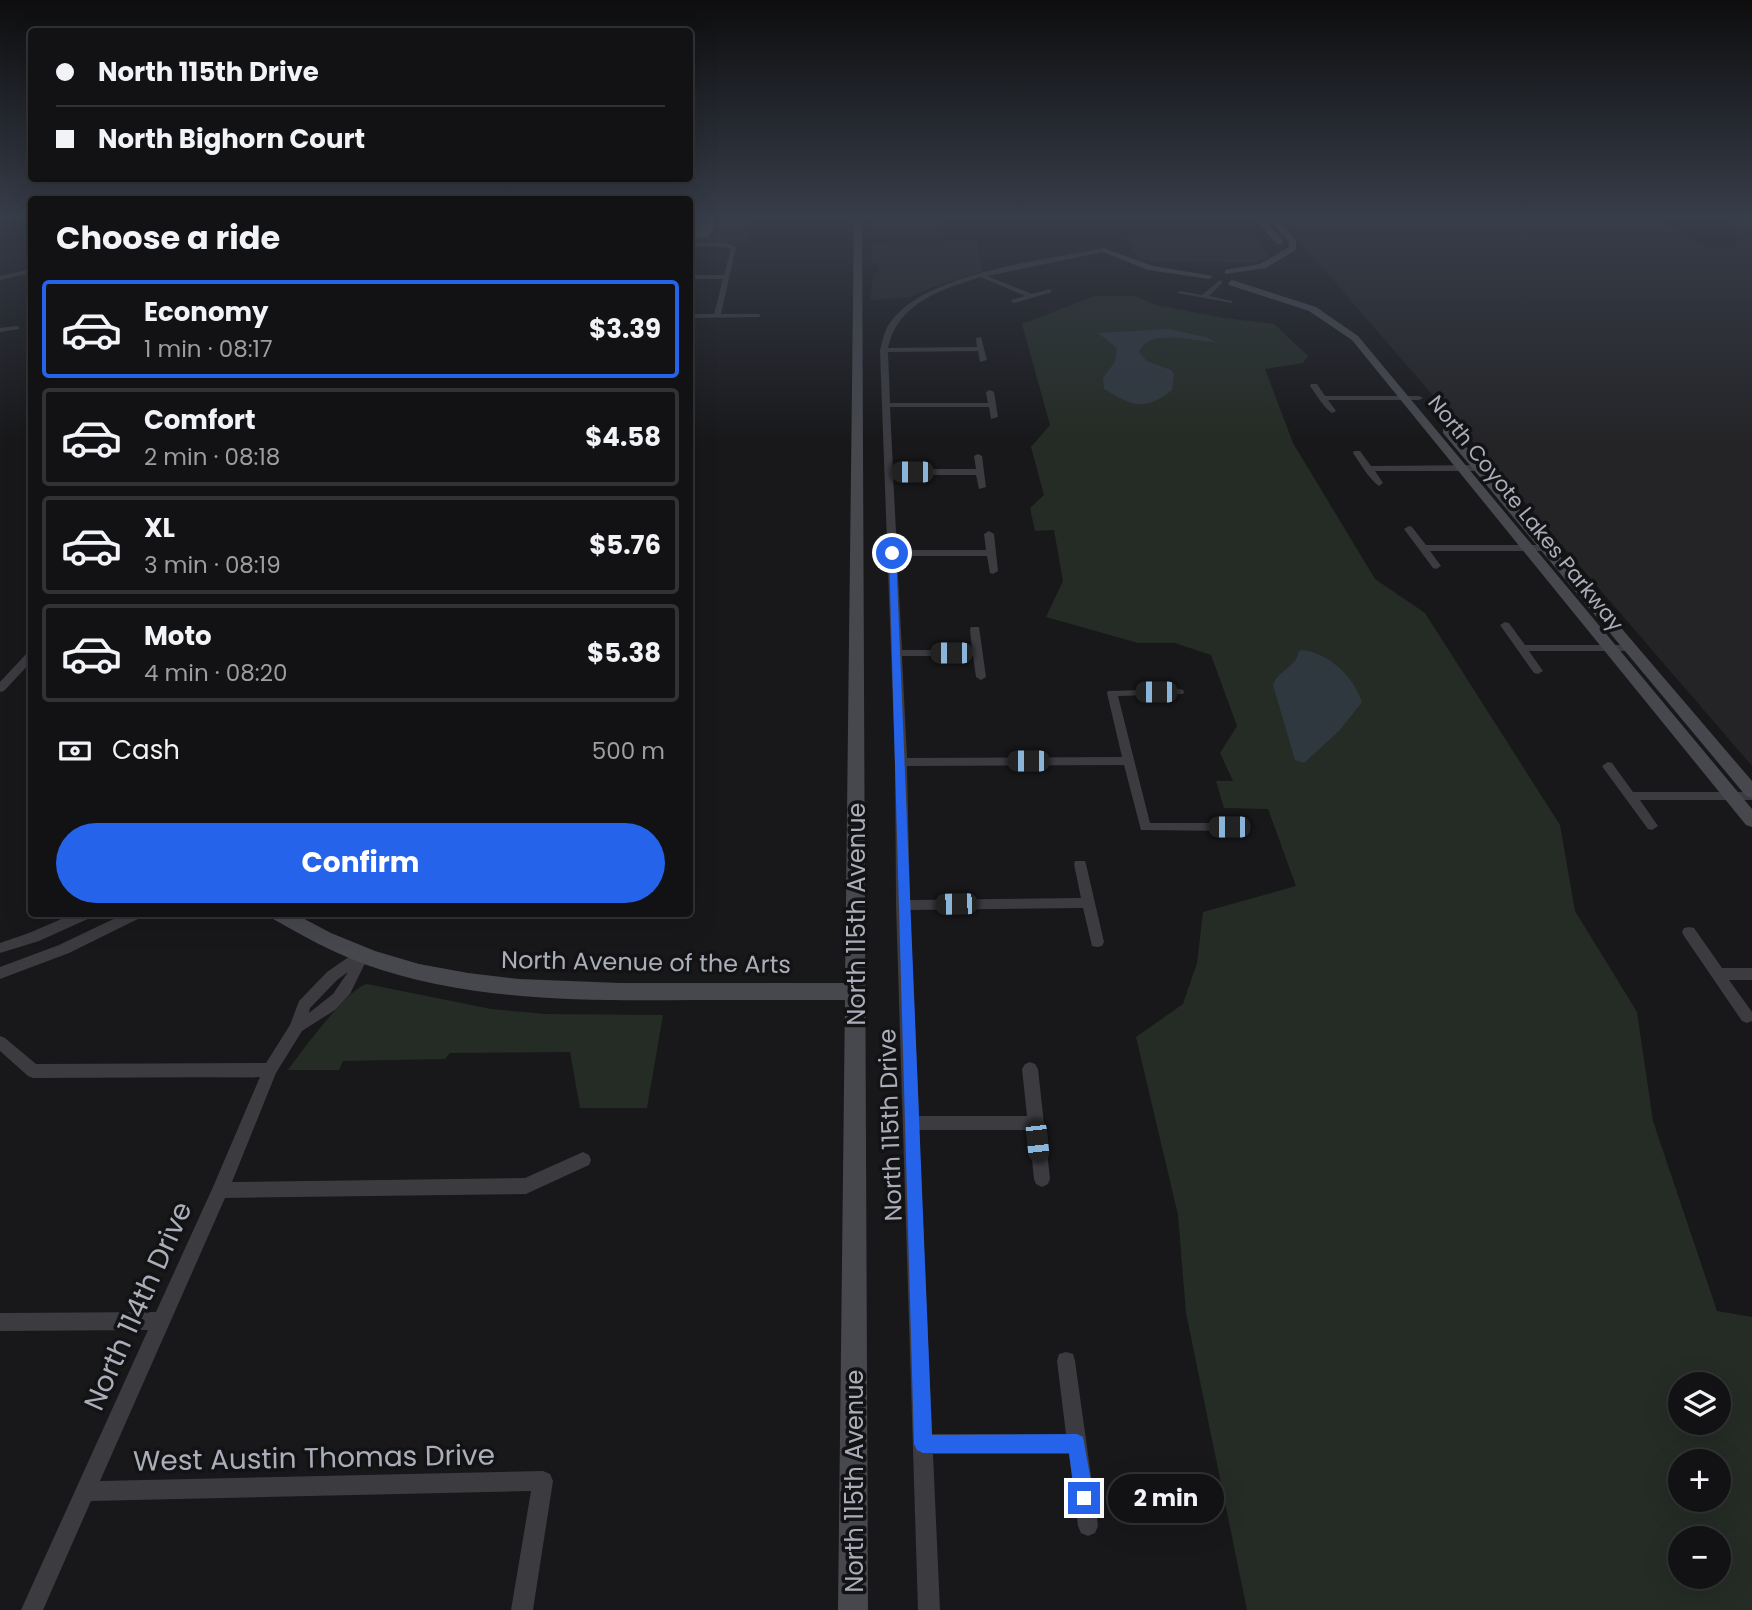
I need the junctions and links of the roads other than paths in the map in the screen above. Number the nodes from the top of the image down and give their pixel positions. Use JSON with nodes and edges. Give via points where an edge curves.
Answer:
{"nodes":[{"id":1,"x":723,"y":292,"type":"edge"},
{"id":2,"x":858,"y":292,"type":"edge"},
{"id":3,"x":938,"y":292,"type":"edge"},
{"id":4,"x":1022,"y":292,"type":"edge"},
{"id":5,"x":1046,"y":292,"type":"edge"},
{"id":6,"x":1211,"y":292,"type":"edge"},
{"id":7,"x":1269,"y":292,"type":"edge"},
{"id":8,"x":1280,"y":292,"type":"edge"},
{"id":9,"x":1180,"y":293,"type":"dead end"},
{"id":10,"x":1031,"y":296,"type":"junction"},
{"id":11,"x":1204,"y":297,"type":"junction"},
{"id":12,"x":1014,"y":301,"type":"dead end"},
{"id":13,"x":1230,"y":302,"type":"dead end"},
{"id":14,"x":693,"y":316,"type":"edge"},
{"id":15,"x":717,"y":316,"type":"junction"},
{"id":16,"x":758,"y":316,"type":"dead end"},
{"id":17,"x":17,"y":328,"type":"dead end"},
{"id":18,"x":0,"y":330,"type":"edge"},
{"id":19,"x":979,"y":338,"type":"dead end"},
{"id":20,"x":981,"y":349,"type":"junction"},
{"id":21,"x":884,"y":350,"type":"junction"},
{"id":22,"x":983,"y":359,"type":"dead end"},
{"id":23,"x":1314,"y":386,"type":"dead end"},
{"id":24,"x":990,"y":392,"type":"dead end"},
{"id":25,"x":1322,"y":398,"type":"junction"},
{"id":26,"x":1405,"y":398,"type":"junction"},
{"id":27,"x":1419,"y":398,"type":"junction"},
{"id":28,"x":886,"y":405,"type":"junction"},
{"id":29,"x":992,"y":405,"type":"junction"},
{"id":30,"x":1332,"y":411,"type":"dead end"},
{"id":31,"x":995,"y":417,"type":"dead end"},
{"id":32,"x":1357,"y":453,"type":"dead end"},
{"id":33,"x":978,"y":456,"type":"dead end"},
{"id":34,"x":1368,"y":468,"type":"junction"},
{"id":35,"x":1462,"y":468,"type":"junction"},
{"id":36,"x":1478,"y":468,"type":"junction"},
{"id":37,"x":889,"y":472,"type":"junction"},
{"id":38,"x":980,"y":472,"type":"junction"},
{"id":39,"x":1379,"y":483,"type":"dead end"},
{"id":40,"x":982,"y":487,"type":"dead end"},
{"id":41,"x":1409,"y":529,"type":"dead end"},
{"id":42,"x":989,"y":534,"type":"dead end"},
{"id":43,"x":1423,"y":548,"type":"junction"},
{"id":44,"x":1528,"y":548,"type":"junction"},
{"id":45,"x":1546,"y":548,"type":"junction"},
{"id":46,"x":892,"y":553,"type":"junction"},
{"id":47,"x":991,"y":553,"type":"junction"},
{"id":48,"x":1436,"y":566,"type":"dead end"},
{"id":49,"x":993,"y":571,"type":"dead end"},
{"id":50,"x":1505,"y":625,"type":"dead end"},
{"id":51,"x":975,"y":629,"type":"dead end"},
{"id":52,"x":1521,"y":648,"type":"junction"},
{"id":53,"x":1610,"y":648,"type":"junction"},
{"id":54,"x":1630,"y":648,"type":"junction"},
{"id":55,"x":897,"y":653,"type":"junction"},
{"id":56,"x":978,"y":653,"type":"junction"},
{"id":57,"x":28,"y":658,"type":"edge"},
{"id":58,"x":1538,"y":671,"type":"dead end"},
{"id":59,"x":981,"y":677,"type":"dead end"},
{"id":60,"x":0,"y":689,"type":"edge"},
{"id":61,"x":1179,"y":692,"type":"dead end"},
{"id":62,"x":1129,"y":761,"type":"junction"},
{"id":63,"x":901,"y":762,"type":"junction"},
{"id":64,"x":1608,"y":766,"type":"dead end"},
{"id":65,"x":1752,"y":794,"type":"edge"},
{"id":66,"x":1630,"y":796,"type":"junction"},
{"id":67,"x":1732,"y":796,"type":"junction"},
{"id":68,"x":1752,"y":821,"type":"edge"},
{"id":69,"x":1652,"y":826,"type":"dead end"},
{"id":70,"x":1229,"y":827,"type":"dead end"},
{"id":71,"x":1080,"y":864,"type":"dead end"},
{"id":72,"x":1088,"y":903,"type":"junction"},
{"id":73,"x":904,"y":905,"type":"junction"},
{"id":74,"x":78,"y":917,"type":"edge"},
{"id":75,"x":129,"y":917,"type":"edge"},
{"id":76,"x":285,"y":917,"type":"edge"},
{"id":77,"x":1689,"y":932,"type":"dead end"},
{"id":78,"x":1097,"y":942,"type":"dead end"},
{"id":79,"x":0,"y":948,"type":"edge"},
{"id":80,"x":363,"y":953,"type":"junction"},
{"id":81,"x":0,"y":973,"type":"edge"},
{"id":82,"x":1718,"y":974,"type":"junction"},
{"id":83,"x":1752,"y":974,"type":"edge"},
{"id":84,"x":855,"y":991,"type":"junction"},
{"id":85,"x":1747,"y":1017,"type":"dead end"},
{"id":86,"x":297,"y":1027,"type":"joint"},
{"id":87,"x":0,"y":1042,"type":"edge"},
{"id":88,"x":1030,"y":1069,"type":"dead end"},
{"id":89,"x":270,"y":1070,"type":"junction"},
{"id":90,"x":913,"y":1123,"type":"junction"},
{"id":91,"x":1035,"y":1123,"type":"junction"},
{"id":92,"x":583,"y":1160,"type":"dead end"},
{"id":93,"x":1042,"y":1179,"type":"dead end"},
{"id":94,"x":220,"y":1190,"type":"junction"},
{"id":95,"x":162,"y":1321,"type":"junction"},
{"id":96,"x":0,"y":1322,"type":"edge"},
{"id":97,"x":1066,"y":1361,"type":"dead end"},
{"id":98,"x":923,"y":1444,"type":"junction"},
{"id":99,"x":1077,"y":1444,"type":"junction"},
{"id":100,"x":86,"y":1491,"type":"junction"},
{"id":101,"x":1088,"y":1526,"type":"dead end"},
{"id":102,"x":32,"y":1610,"type":"edge"},
{"id":103,"x":522,"y":1610,"type":"edge"},
{"id":104,"x":853,"y":1610,"type":"edge"},
{"id":105,"x":929,"y":1610,"type":"edge"}],
"edges":[{"from":1,"to":15,"type":"street"},
{"from":2,"to":84,"type":"street","name":"North 115th Avenue"},
{"from":3,"to":21,"type":"street","name":"North 115th Drive","via":[[895,320]]},
{"from":4,"to":10,"type":"street"},
{"from":5,"to":10,"type":"street"},
{"from":6,"to":11,"type":"street"},
{"from":7,"to":26,"type":"street","name":"North Coyote Lakes Parkway","via":[[1334,321],[1355,338]]},
{"from":8,"to":27,"type":"street","name":"North Coyote Lakes Parkway","via":[[1345,319],[1368,337]]},
{"from":9,"to":11,"type":"street"},
{"from":10,"to":12,"type":"street"},
{"from":11,"to":13,"type":"street"},
{"from":14,"to":15,"type":"street"},
{"from":15,"to":16,"type":"street"},
{"from":17,"to":18,"type":"street"},
{"from":19,"to":20,"type":"street"},
{"from":20,"to":21,"type":"street"},
{"from":20,"to":22,"type":"street"},
{"from":21,"to":28,"type":"street","name":"North 115th Drive"},
{"from":23,"to":25,"type":"street"},
{"from":24,"to":29,"type":"street"},
{"from":25,"to":26,"type":"street"},
{"from":25,"to":30,"type":"street"},
{"from":26,"to":27,"type":"street"},
{"from":26,"to":35,"type":"street","name":"North Coyote Lakes Parkway"},
{"from":27,"to":36,"type":"street","name":"North Coyote Lakes Parkway"},
{"from":28,"to":29,"type":"street"},
{"from":28,"to":37,"type":"street","name":"North 115th Drive"},
{"from":29,"to":31,"type":"street"},
{"from":32,"to":34,"type":"street"},
{"from":33,"to":38,"type":"street"},
{"from":34,"to":35,"type":"street"},
{"from":34,"to":39,"type":"street"},
{"from":35,"to":36,"type":"street"},
{"from":35,"to":44,"type":"street","name":"North Coyote Lakes Parkway"},
{"from":36,"to":45,"type":"street","name":"North Coyote Lakes Parkway"},
{"from":37,"to":38,"type":"street"},
{"from":37,"to":46,"type":"street","name":"North 115th Drive"},
{"from":38,"to":40,"type":"street"},
{"from":41,"to":43,"type":"street"},
{"from":42,"to":47,"type":"street"},
{"from":43,"to":44,"type":"street"},
{"from":43,"to":48,"type":"street"},
{"from":44,"to":45,"type":"street"},
{"from":44,"to":53,"type":"street","name":"North Coyote Lakes Parkway"},
{"from":45,"to":54,"type":"street","name":"North Coyote Lakes Parkway"},
{"from":46,"to":47,"type":"street"},
{"from":46,"to":55,"type":"street","name":"North 115th Drive"},
{"from":47,"to":49,"type":"street"},
{"from":50,"to":52,"type":"street"},
{"from":51,"to":56,"type":"street"},
{"from":52,"to":53,"type":"street"},
{"from":52,"to":58,"type":"street"},
{"from":53,"to":54,"type":"street"},
{"from":53,"to":67,"type":"street","name":"North Coyote Lakes Parkway"},
{"from":54,"to":65,"type":"street","name":"North Coyote Lakes Parkway"},
{"from":55,"to":56,"type":"street"},
{"from":55,"to":63,"type":"street","name":"North 115th Drive"},
{"from":56,"to":59,"type":"street"},
{"from":57,"to":60,"type":"street"},
{"from":61,"to":62,"type":"street","via":[[1112,692]]},
{"from":62,"to":63,"type":"street"},
{"from":62,"to":70,"type":"street","via":[[1145,827]]},
{"from":63,"to":73,"type":"street","name":"North 115th Drive"},
{"from":64,"to":66,"type":"street"},
{"from":65,"to":67,"type":"street"},
{"from":66,"to":67,"type":"street"},
{"from":66,"to":69,"type":"street"},
{"from":67,"to":68,"type":"street","name":"North Coyote Lakes Parkway"},
{"from":71,"to":72,"type":"street"},
{"from":72,"to":73,"type":"street"},
{"from":72,"to":78,"type":"street"},
{"from":73,"to":90,"type":"street","name":"North 115th Drive"},
{"from":74,"to":79,"type":"street"},
{"from":75,"to":81,"type":"street"},
{"from":76,"to":80,"type":"street","name":"North Avenue of the Arts"},
{"from":77,"to":82,"type":"street"},
{"from":80,"to":84,"type":"street","name":"North Avenue of the Arts","via":[[430,973],[499,986],[581,991]]},
{"from":80,"to":86,"type":"street","name":"North 114th Drive","via":[[353,982],[323,1013]]},
{"from":82,"to":83,"type":"street"},
{"from":82,"to":85,"type":"street"},
{"from":84,"to":104,"type":"street","name":"North 115th Avenue"},
{"from":86,"to":89,"type":"street","name":"North 114th Drive"},
{"from":87,"to":89,"type":"street","via":[[33,1071]]},
{"from":88,"to":91,"type":"street"},
{"from":89,"to":94,"type":"street","name":"North 114th Drive"},
{"from":90,"to":91,"type":"street"},
{"from":90,"to":98,"type":"street","name":"North 115th Drive"},
{"from":91,"to":93,"type":"street"},
{"from":92,"to":94,"type":"street","via":[[526,1186]]},
{"from":94,"to":95,"type":"street","name":"North 114th Drive"},
{"from":95,"to":96,"type":"street"},
{"from":95,"to":100,"type":"street","name":"North 114th Drive"},
{"from":97,"to":99,"type":"street"},
{"from":98,"to":99,"type":"street"},
{"from":98,"to":105,"type":"street","name":"North 115th Drive"},
{"from":99,"to":101,"type":"street"},
{"from":100,"to":102,"type":"street","name":"North 114th Drive"},
{"from":100,"to":103,"type":"street","name":"West Austin Thomas Drive","via":[[543,1481]]}]}
